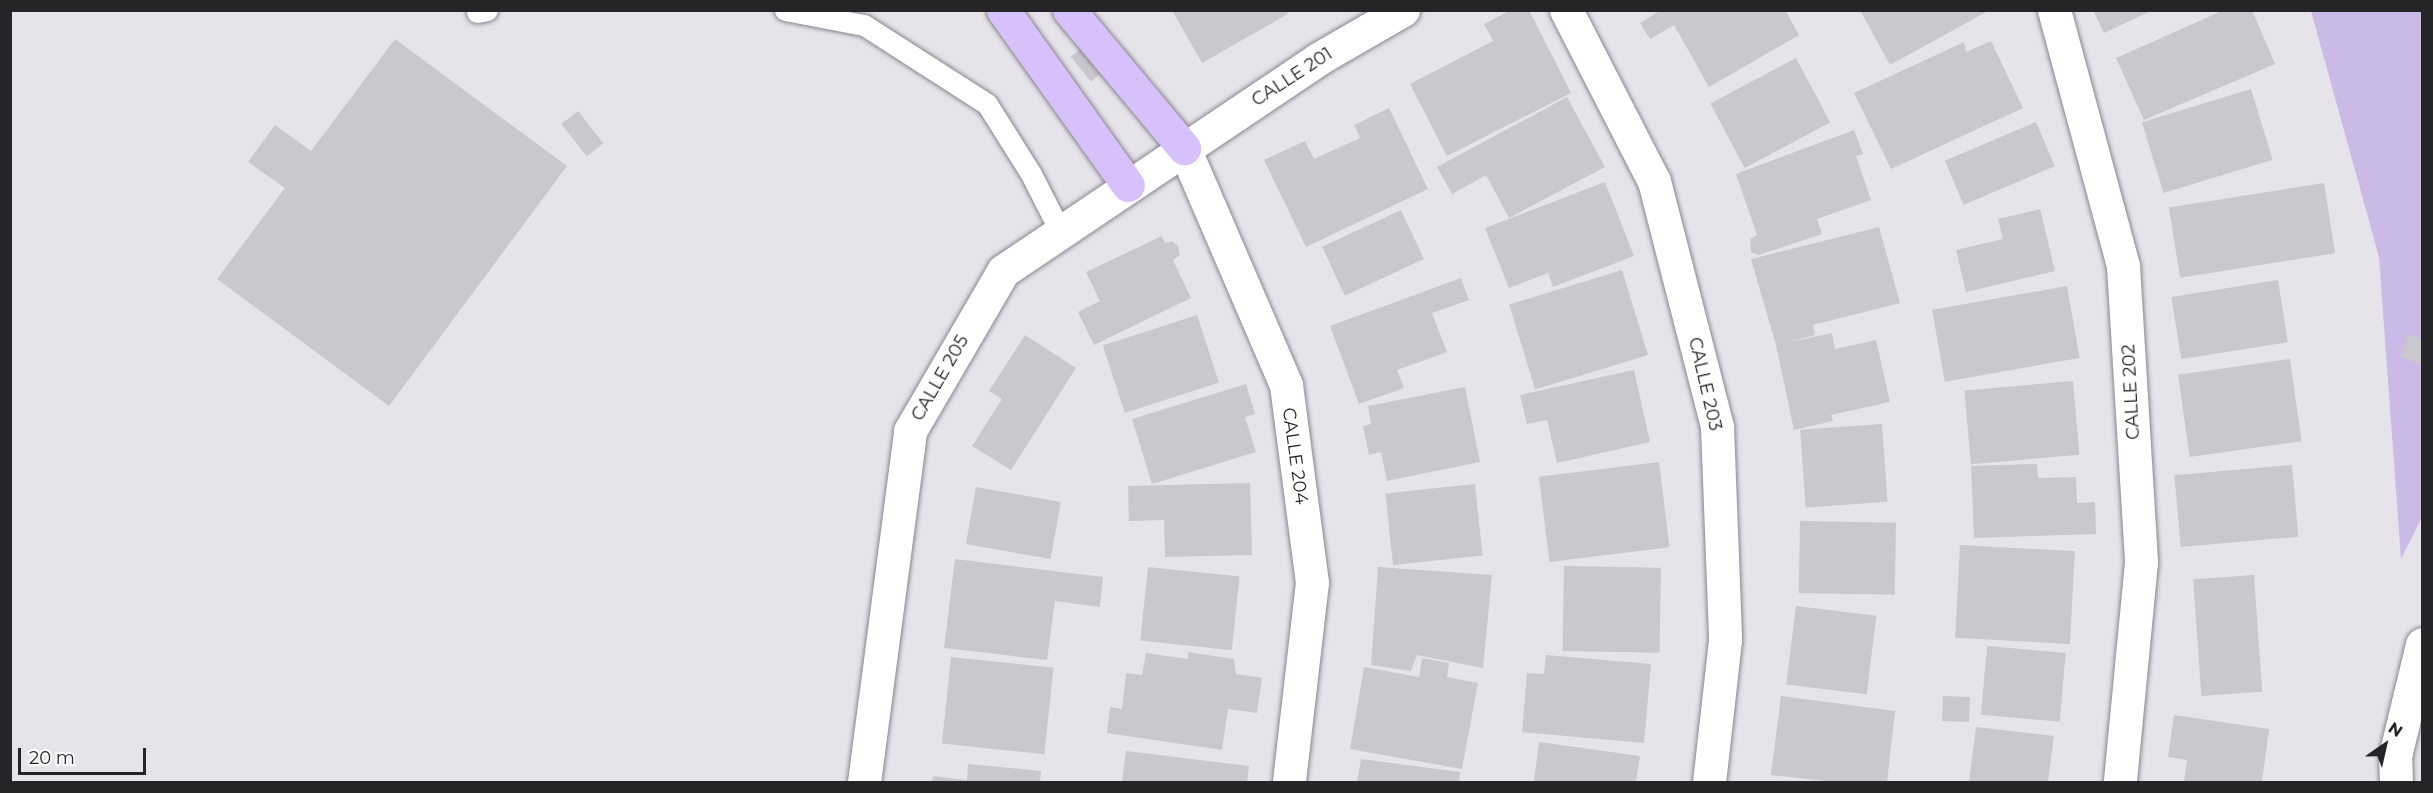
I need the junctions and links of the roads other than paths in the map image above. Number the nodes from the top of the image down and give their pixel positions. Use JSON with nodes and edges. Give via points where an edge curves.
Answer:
{"nodes":[{"id":1,"x":785,"y":10,"type":"edge"},
{"id":2,"x":1004,"y":10,"type":"edge"},
{"id":3,"x":1069,"y":10,"type":"edge"},
{"id":4,"x":1403,"y":10,"type":"edge"},
{"id":5,"x":1566,"y":10,"type":"edge"},
{"id":6,"x":2054,"y":10,"type":"edge"},
{"id":7,"x":1184,"y":148,"type":"junction"},
{"id":8,"x":1128,"y":185,"type":"junction"},
{"id":9,"x":1060,"y":231,"type":"junction"},
{"id":10,"x":2422,"y":644,"type":"edge"},
{"id":11,"x":864,"y":783,"type":"edge"},
{"id":12,"x":1289,"y":783,"type":"edge"},
{"id":13,"x":1709,"y":783,"type":"edge"},
{"id":14,"x":2120,"y":783,"type":"edge"},
{"id":15,"x":2396,"y":783,"type":"edge"}],
"edges":[{"from":1,"to":9,"type":"lane","via":[[864,25],[987,104],[1031,174]]},
{"from":2,"to":8,"type":"main road"},
{"from":3,"to":7,"type":"main road"},
{"from":4,"to":7,"type":"street","name":"CALLE 201","via":[[1318,59]]},
{"from":5,"to":13,"type":"street","name":"CALLE 203","via":[[1654,181],[1717,427],[1725,640]]},
{"from":6,"to":14,"type":"street","name":"CALLE 202","via":[[2123,266],[2141,562]]},
{"from":7,"to":8,"type":"street","name":"CALLE 205"},
{"from":7,"to":12,"type":"street","name":"CALLE 204","via":[[1286,385],[1312,582]]},
{"from":8,"to":9,"type":"street","name":"CALLE 205"},
{"from":9,"to":11,"type":"street","name":"CALLE 205","via":[[1003,271],[910,431]]},
{"from":10,"to":15,"type":"street","via":[[2395,756]]}]}
